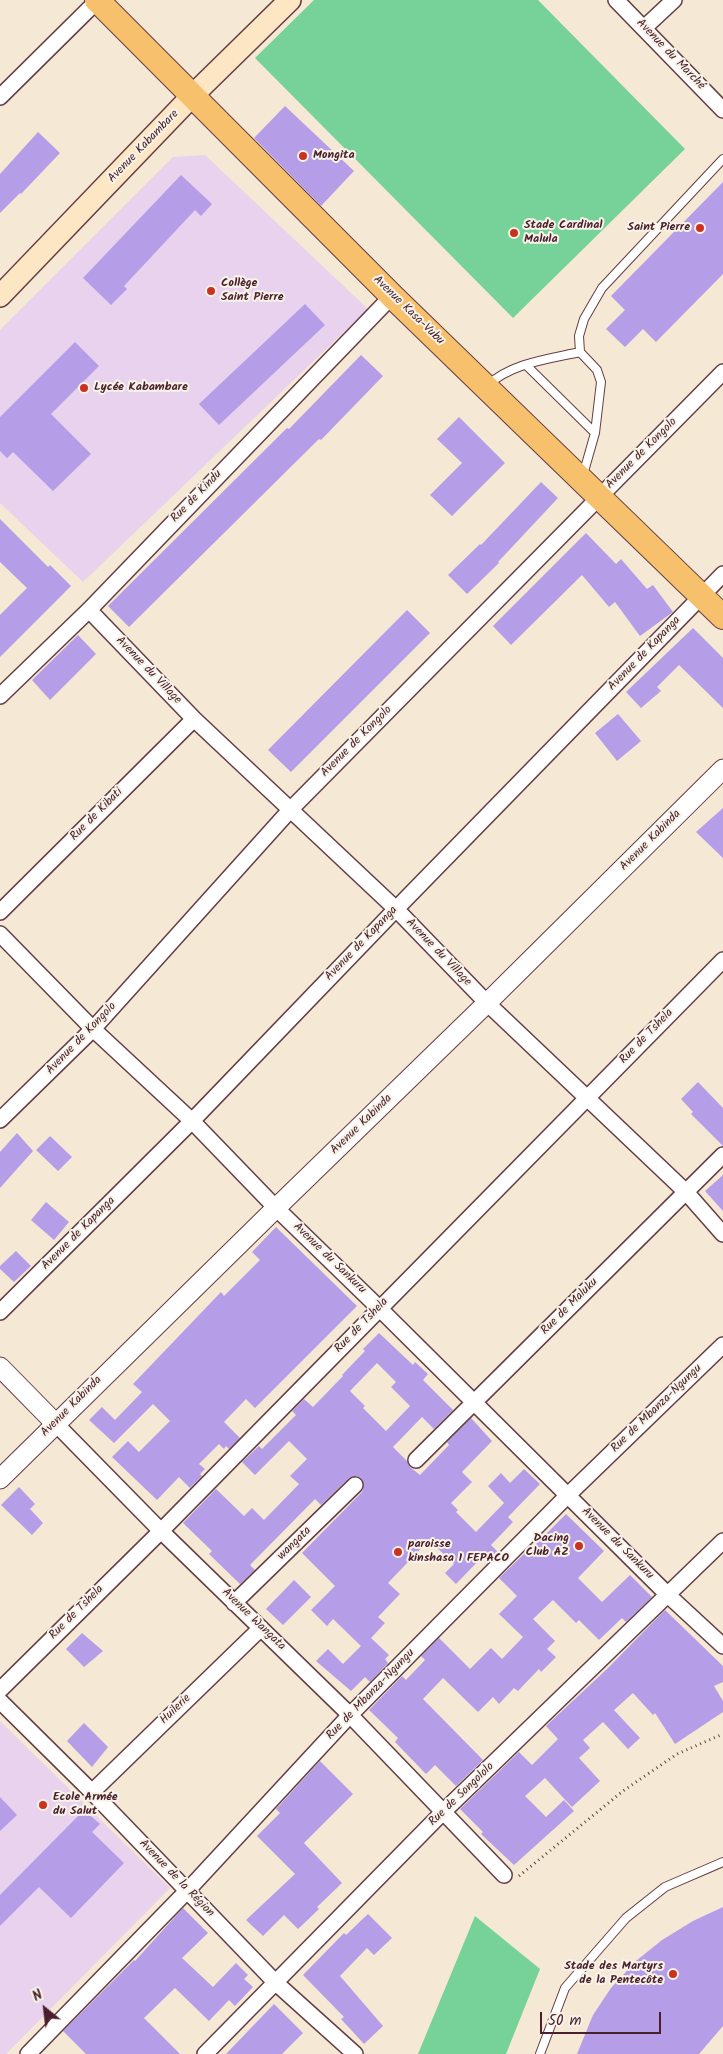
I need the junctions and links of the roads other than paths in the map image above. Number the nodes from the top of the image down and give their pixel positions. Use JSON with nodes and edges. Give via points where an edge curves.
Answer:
{"nodes":[{"id":1,"x":97,"y":0,"type":"edge"},
{"id":2,"x":290,"y":0,"type":"edge"},
{"id":3,"x":616,"y":0,"type":"edge"},
{"id":4,"x":674,"y":0,"type":"edge"},
{"id":5,"x":644,"y":28,"type":"junction"},
{"id":6,"x":193,"y":96,"type":"junction"},
{"id":7,"x":0,"y":97,"type":"edge"},
{"id":8,"x":723,"y":110,"type":"edge"},
{"id":9,"x":723,"y":159,"type":"edge"},
{"id":10,"x":0,"y":296,"type":"edge"},
{"id":11,"x":392,"y":296,"type":"junction"},
{"id":12,"x":580,"y":352,"type":"junction"},
{"id":13,"x":526,"y":365,"type":"junction"},
{"id":14,"x":723,"y":372,"type":"edge"},
{"id":15,"x":486,"y":387,"type":"junction"},
{"id":16,"x":595,"y":433,"type":"junction"},
{"id":17,"x":581,"y":479,"type":"junction"},
{"id":18,"x":599,"y":497,"type":"junction"},
{"id":19,"x":723,"y":574,"type":"edge"},
{"id":20,"x":702,"y":596,"type":"junction"},
{"id":21,"x":89,"y":610,"type":"junction"},
{"id":22,"x":723,"y":617,"type":"edge"},
{"id":23,"x":0,"y":696,"type":"edge"},
{"id":24,"x":194,"y":719,"type":"junction"},
{"id":25,"x":723,"y":769,"type":"edge"},
{"id":26,"x":291,"y":809,"type":"junction"},
{"id":27,"x":396,"y":909,"type":"junction"},
{"id":28,"x":0,"y":912,"type":"edge"},
{"id":29,"x":0,"y":934,"type":"edge"},
{"id":30,"x":723,"y":960,"type":"edge"},
{"id":31,"x":487,"y":1003,"type":"junction"},
{"id":32,"x":93,"y":1029,"type":"junction"},
{"id":33,"x":587,"y":1099,"type":"junction"},
{"id":34,"x":0,"y":1120,"type":"edge"},
{"id":35,"x":192,"y":1121,"type":"junction"},
{"id":36,"x":723,"y":1155,"type":"edge"},
{"id":37,"x":686,"y":1192,"type":"junction"},
{"id":38,"x":276,"y":1208,"type":"junction"},
{"id":39,"x":723,"y":1234,"type":"edge"},
{"id":40,"x":380,"y":1308,"type":"junction"},
{"id":41,"x":0,"y":1312,"type":"edge"},
{"id":42,"x":723,"y":1345,"type":"edge"},
{"id":43,"x":0,"y":1368,"type":"edge"},
{"id":44,"x":474,"y":1402,"type":"junction"},
{"id":45,"x":55,"y":1423,"type":"junction"},
{"id":46,"x":416,"y":1460,"type":"dead end"},
{"id":47,"x":0,"y":1479,"type":"edge"},
{"id":48,"x":355,"y":1485,"type":"dead end"},
{"id":49,"x":568,"y":1494,"type":"junction"},
{"id":50,"x":161,"y":1531,"type":"junction"},
{"id":51,"x":723,"y":1541,"type":"edge"},
{"id":52,"x":668,"y":1596,"type":"junction"},
{"id":53,"x":234,"y":1602,"type":"junction"},
{"id":54,"x":261,"y":1628,"type":"junction"},
{"id":55,"x":723,"y":1646,"type":"edge"},
{"id":56,"x":0,"y":1690,"type":"edge"},
{"id":57,"x":0,"y":1701,"type":"edge"},
{"id":58,"x":350,"y":1715,"type":"junction"},
{"id":59,"x":92,"y":1792,"type":"junction"},
{"id":60,"x":443,"y":1812,"type":"junction"},
{"id":61,"x":723,"y":1862,"type":"edge"},
{"id":62,"x":504,"y":1875,"type":"road end"},
{"id":63,"x":188,"y":1891,"type":"junction"},
{"id":64,"x":276,"y":1983,"type":"junction"},
{"id":65,"x":28,"y":2054,"type":"edge"},
{"id":66,"x":205,"y":2054,"type":"edge"},
{"id":67,"x":355,"y":2054,"type":"edge"},
{"id":68,"x":540,"y":2054,"type":"edge"}],
"edges":[{"from":1,"to":6,"type":"main road","name":"Avenue Kasa-Vubu"},
{"from":1,"to":7,"type":"street"},
{"from":2,"to":6,"type":"main road","name":"Avenue Kabambare"},
{"from":3,"to":5,"type":"street","name":"Avenue du Marché"},
{"from":4,"to":5,"type":"street"},
{"from":5,"to":8,"type":"street","name":"Avenue du Marché"},
{"from":6,"to":10,"type":"main road","name":"Avenue Kabambare"},
{"from":6,"to":11,"type":"main road","name":"Avenue Kasa-Vubu"},
{"from":9,"to":12,"type":"lane","via":[[602,288],[584,319]]},
{"from":11,"to":15,"type":"main road","name":"Avenue Kasa-Vubu"},
{"from":11,"to":21,"type":"street","name":"Rue de Kindu"},
{"from":12,"to":13,"type":"lane"},
{"from":12,"to":16,"type":"lane","via":[[597,370],[600,382]]},
{"from":13,"to":15,"type":"lane","via":[[498,376]]},
{"from":13,"to":16,"type":"lane"},
{"from":14,"to":18,"type":"street","name":"Avenue de Kongolo"},
{"from":15,"to":17,"type":"main road","name":"Avenue Kasa-Vubu"},
{"from":16,"to":17,"type":"lane"},
{"from":17,"to":18,"type":"main road","name":"Avenue Kasa-Vubu"},
{"from":18,"to":20,"type":"main road","name":"Avenue Kasa-Vubu"},
{"from":18,"to":26,"type":"street","name":"Avenue de Kongolo"},
{"from":19,"to":20,"type":"street","name":"Avenue de Kapanga"},
{"from":20,"to":22,"type":"main road","name":"Avenue Kasa-Vubu"},
{"from":20,"to":27,"type":"street","name":"Avenue de Kapanga"},
{"from":21,"to":23,"type":"street","name":"Rue de Kindu"},
{"from":21,"to":24,"type":"street","name":"Avenue du Village"},
{"from":24,"to":26,"type":"street","name":"Avenue du Village"},
{"from":24,"to":28,"type":"street","name":"Rue de Kibati"},
{"from":25,"to":31,"type":"street","name":"Avenue Kabinda"},
{"from":26,"to":27,"type":"street","name":"Avenue du Village"},
{"from":26,"to":32,"type":"street","name":"Avenue de Kongolo"},
{"from":27,"to":31,"type":"street","name":"Avenue du Village"},
{"from":27,"to":35,"type":"street","name":"Avenue de Kapanga"},
{"from":29,"to":32,"type":"street","name":"Avenue du Sankuru"},
{"from":30,"to":33,"type":"street","name":"Rue de Tshela"},
{"from":31,"to":33,"type":"street","name":"Avenue du Village"},
{"from":31,"to":38,"type":"street","name":"Avenue Kabinda"},
{"from":32,"to":34,"type":"street","name":"Avenue de Kongolo"},
{"from":32,"to":35,"type":"street","name":"Avenue du Sankuru"},
{"from":33,"to":37,"type":"street","name":"Avenue du Village"},
{"from":33,"to":40,"type":"street","name":"Rue de Tshela"},
{"from":35,"to":38,"type":"street","name":"Avenue du Sankuru"},
{"from":35,"to":41,"type":"street","name":"Avenue de Kapanga"},
{"from":36,"to":37,"type":"street","name":"Rue de Maluku"},
{"from":37,"to":39,"type":"street","name":"Avenue du Village"},
{"from":37,"to":44,"type":"street","name":"Rue de Maluku"},
{"from":38,"to":40,"type":"street","name":"Avenue du Sankuru"},
{"from":38,"to":45,"type":"street","name":"Avenue Kabinda"},
{"from":40,"to":44,"type":"street","name":"Avenue du Sankuru"},
{"from":40,"to":50,"type":"street","name":"Rue de Tshela"},
{"from":42,"to":49,"type":"street","name":"Rue de Mbanza-Ngungu"},
{"from":43,"to":45,"type":"street","name":"Avenue Wangata"},
{"from":44,"to":46,"type":"street","name":"Rue de Maluku"},
{"from":44,"to":49,"type":"street","name":"Avenue du Sankuru"},
{"from":45,"to":47,"type":"street","name":"Avenue Kabinda"},
{"from":45,"to":50,"type":"street","name":"Avenue Wangata"},
{"from":48,"to":53,"type":"street","name":"wangata"},
{"from":49,"to":52,"type":"street","name":"Avenue du Sankuru"},
{"from":49,"to":58,"type":"street","name":"Rue de Mbanza-Ngungu"},
{"from":50,"to":53,"type":"street","name":"Avenue Wangata"},
{"from":50,"to":56,"type":"street","name":"Rue de Tshela"},
{"from":51,"to":52,"type":"street","name":"Rue de Songololo"},
{"from":52,"to":55,"type":"street","name":"Avenue du Sankuru"},
{"from":52,"to":60,"type":"street","name":"Rue de Songololo"},
{"from":53,"to":54,"type":"street","name":"Avenue Wangata"},
{"from":54,"to":58,"type":"street","name":"Avenue Wangata"},
{"from":54,"to":59,"type":"street","name":"Huilerie"},
{"from":57,"to":59,"type":"street","name":"Avenue de la Région"},
{"from":58,"to":60,"type":"street","name":"Avenue Wangata"},
{"from":58,"to":63,"type":"street","name":"Rue de Mbanza-Ngungu"},
{"from":59,"to":63,"type":"street","name":"Avenue de la Région"},
{"from":60,"to":62,"type":"street","name":"Avenue Wangata"},
{"from":60,"to":64,"type":"street","name":"Rue de Songololo"},
{"from":61,"to":68,"type":"lane","via":[[665,1887],[626,1918],[565,1988]]},
{"from":63,"to":64,"type":"street","name":"Avenue de la Région"},
{"from":63,"to":65,"type":"street","name":"Rue de Mbanza-Ngungu"},
{"from":64,"to":66,"type":"street","name":"Rue de Songololo"},
{"from":64,"to":67,"type":"street","name":"Avenue de la Région"}]}
